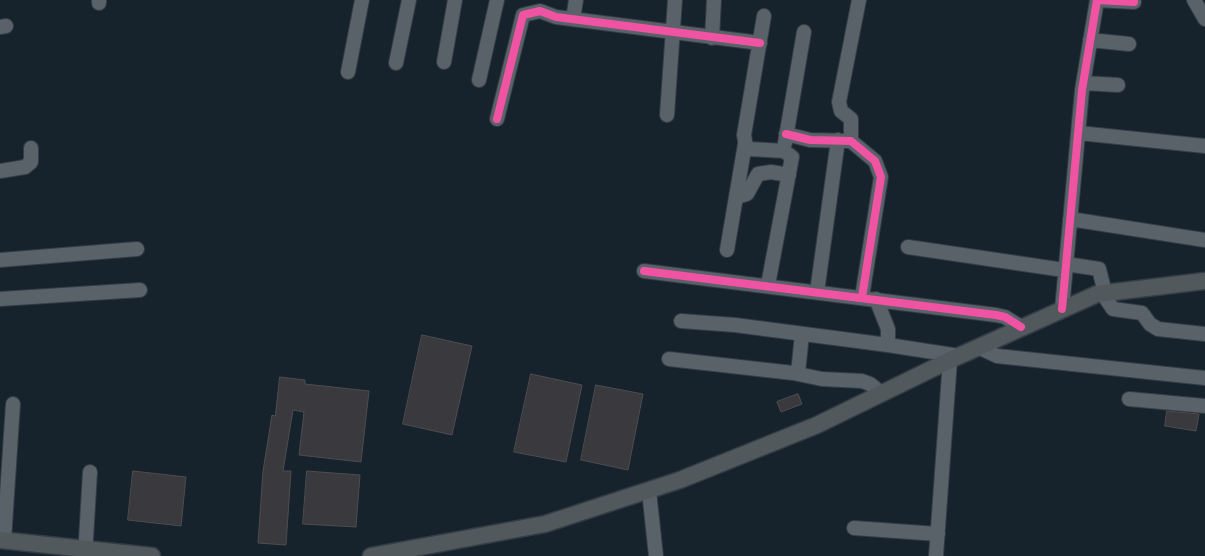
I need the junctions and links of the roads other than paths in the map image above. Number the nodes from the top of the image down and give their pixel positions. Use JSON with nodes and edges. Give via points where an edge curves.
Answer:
{"nodes":[{"id":1,"x":362,"y":0,"type":"edge"},
{"id":2,"x":409,"y":0,"type":"edge"},
{"id":3,"x":455,"y":0,"type":"edge"},
{"id":4,"x":497,"y":0,"type":"edge"},
{"id":5,"x":576,"y":0,"type":"edge"},
{"id":6,"x":675,"y":0,"type":"edge"},
{"id":7,"x":714,"y":0,"type":"edge"},
{"id":8,"x":859,"y":0,"type":"edge"},
{"id":9,"x":1194,"y":0,"type":"edge"},
{"id":10,"x":1134,"y":2,"type":"dead end"},
{"id":11,"x":539,"y":6,"type":"edge"},
{"id":12,"x":764,"y":16,"type":"dead end"},
{"id":13,"x":573,"y":19,"type":"junction"},
{"id":14,"x":1205,"y":20,"type":"edge"},
{"id":15,"x":672,"y":32,"type":"junction"},
{"id":16,"x":804,"y":32,"type":"dead end"},
{"id":17,"x":712,"y":38,"type":"junction"},
{"id":18,"x":1090,"y":40,"type":"junction"},
{"id":19,"x":760,"y":43,"type":"junction"},
{"id":20,"x":1129,"y":44,"type":"dead end"},
{"id":21,"x":444,"y":62,"type":"dead end"},
{"id":22,"x":396,"y":63,"type":"dead end"},
{"id":23,"x":348,"y":72,"type":"dead end"},
{"id":24,"x":479,"y":80,"type":"dead end"},
{"id":25,"x":1083,"y":83,"type":"junction"},
{"id":26,"x":1118,"y":86,"type":"dead end"},
{"id":27,"x":667,"y":115,"type":"dead end"},
{"id":28,"x":497,"y":118,"type":"dead end"},
{"id":29,"x":1079,"y":133,"type":"junction"},
{"id":30,"x":786,"y":134,"type":"junction"},
{"id":31,"x":844,"y":140,"type":"junction"},
{"id":32,"x":745,"y":144,"type":"junction"},
{"id":33,"x":1205,"y":146,"type":"edge"},
{"id":34,"x":31,"y":148,"type":"dead end"},
{"id":35,"x":784,"y":151,"type":"junction"},
{"id":36,"x":0,"y":171,"type":"edge"},
{"id":37,"x":789,"y":176,"type":"junction"},
{"id":38,"x":736,"y":197,"type":"junction"},
{"id":39,"x":1070,"y":219,"type":"junction"},
{"id":40,"x":1205,"y":240,"type":"edge"},
{"id":41,"x":908,"y":247,"type":"dead end"},
{"id":42,"x":137,"y":249,"type":"dead end"},
{"id":43,"x":726,"y":250,"type":"dead end"},
{"id":44,"x":0,"y":260,"type":"edge"},
{"id":45,"x":1065,"y":267,"type":"junction"},
{"id":46,"x":644,"y":271,"type":"dead end"},
{"id":47,"x":1205,"y":280,"type":"edge"},
{"id":48,"x":768,"y":286,"type":"junction"},
{"id":49,"x":140,"y":290,"type":"dead end"},
{"id":50,"x":817,"y":292,"type":"junction"},
{"id":51,"x":1103,"y":293,"type":"junction"},
{"id":52,"x":869,"y":298,"type":"junction"},
{"id":53,"x":0,"y":299,"type":"edge"},
{"id":54,"x":1062,"y":309,"type":"junction"},
{"id":55,"x":681,"y":321,"type":"dead end"},
{"id":56,"x":1020,"y":327,"type":"junction"},
{"id":57,"x":802,"y":334,"type":"junction"},
{"id":58,"x":1205,"y":334,"type":"edge"},
{"id":59,"x":888,"y":345,"type":"junction"},
{"id":60,"x":978,"y":347,"type":"junction"},
{"id":61,"x":954,"y":358,"type":"junction"},
{"id":62,"x":669,"y":359,"type":"dead end"},
{"id":63,"x":798,"y":374,"type":"junction"},
{"id":64,"x":1205,"y":378,"type":"edge"},
{"id":65,"x":882,"y":394,"type":"junction"},
{"id":66,"x":1129,"y":399,"type":"dead end"},
{"id":67,"x":13,"y":404,"type":"dead end"},
{"id":68,"x":1205,"y":406,"type":"edge"},
{"id":69,"x":90,"y":472,"type":"dead end"},
{"id":70,"x":648,"y":491,"type":"junction"},
{"id":71,"x":854,"y":528,"type":"dead end"},
{"id":72,"x":938,"y":534,"type":"junction"},
{"id":73,"x":2,"y":540,"type":"edge"},
{"id":74,"x":85,"y":553,"type":"edge"},
{"id":75,"x":152,"y":556,"type":"edge"},
{"id":76,"x":371,"y":556,"type":"edge"},
{"id":77,"x":656,"y":556,"type":"edge"},
{"id":78,"x":936,"y":556,"type":"edge"}],
"edges":[{"from":1,"to":23,"type":"street"},
{"from":2,"to":22,"type":"street"},
{"from":3,"to":21,"type":"street"},
{"from":4,"to":24,"type":"street"},
{"from":5,"to":13,"type":"street"},
{"from":6,"to":15,"type":"street"},
{"from":7,"to":17,"type":"street"},
{"from":8,"to":31,"type":"street","via":[[839,102],[842,111],[851,119]]},
{"from":9,"to":14,"type":"street"},
{"from":10,"to":18,"type":"street","via":[[1097,0]]},
{"from":11,"to":13,"type":"street","via":[[544,14]]},
{"from":11,"to":28,"type":"street","via":[[520,19]]},
{"from":12,"to":19,"type":"street"},
{"from":13,"to":15,"type":"street"},
{"from":15,"to":17,"type":"street"},
{"from":15,"to":27,"type":"street"},
{"from":16,"to":30,"type":"street"},
{"from":17,"to":19,"type":"street"},
{"from":18,"to":20,"type":"street"},
{"from":18,"to":25,"type":"street"},
{"from":19,"to":32,"type":"street"},
{"from":25,"to":26,"type":"street"},
{"from":25,"to":29,"type":"street"},
{"from":29,"to":33,"type":"street"},
{"from":29,"to":39,"type":"street"},
{"from":30,"to":31,"type":"street","via":[[810,140]]},
{"from":30,"to":35,"type":"street"},
{"from":31,"to":50,"type":"street"},
{"from":31,"to":52,"type":"street","via":[[875,161],[880,172]]},
{"from":32,"to":35,"type":"street","via":[[759,150]]},
{"from":32,"to":38,"type":"street"},
{"from":34,"to":36,"type":"street","via":[[31,162],[25,167]]},
{"from":35,"to":37,"type":"street","via":[[792,157]]},
{"from":37,"to":38,"type":"street","via":[[771,172],[758,174],[747,194]]},
{"from":37,"to":48,"type":"street"},
{"from":38,"to":43,"type":"street"},
{"from":39,"to":40,"type":"street"},
{"from":39,"to":45,"type":"street"},
{"from":41,"to":45,"type":"street"},
{"from":42,"to":44,"type":"street"},
{"from":45,"to":51,"type":"street","via":[[1099,269]]},
{"from":45,"to":54,"type":"street"},
{"from":46,"to":48,"type":"street"},
{"from":47,"to":51,"type":"main road"},
{"from":48,"to":50,"type":"street"},
{"from":49,"to":53,"type":"street"},
{"from":50,"to":52,"type":"street"},
{"from":51,"to":54,"type":"main road"},
{"from":51,"to":58,"type":"street","via":[[1113,309],[1142,313],[1158,329]]},
{"from":52,"to":56,"type":"street","via":[[996,315]]},
{"from":52,"to":59,"type":"street","via":[[887,324]]},
{"from":54,"to":56,"type":"main road"},
{"from":55,"to":57,"type":"street"},
{"from":56,"to":60,"type":"main road"},
{"from":57,"to":59,"type":"street"},
{"from":57,"to":63,"type":"street"},
{"from":59,"to":61,"type":"street"},
{"from":60,"to":61,"type":"main road"},
{"from":60,"to":64,"type":"street","via":[[997,356]]},
{"from":61,"to":65,"type":"main road"},
{"from":61,"to":72,"type":"street"},
{"from":62,"to":63,"type":"street"},
{"from":63,"to":65,"type":"street","via":[[862,381]]},
{"from":65,"to":70,"type":"main road","via":[[817,425]]},
{"from":66,"to":68,"type":"street"},
{"from":67,"to":73,"type":"street"},
{"from":69,"to":74,"type":"street"},
{"from":70,"to":76,"type":"main road","via":[[545,524]]},
{"from":70,"to":77,"type":"street"},
{"from":71,"to":72,"type":"street"},
{"from":72,"to":78,"type":"street"},
{"from":73,"to":74,"type":"main road"},
{"from":74,"to":75,"type":"main road"}]}
